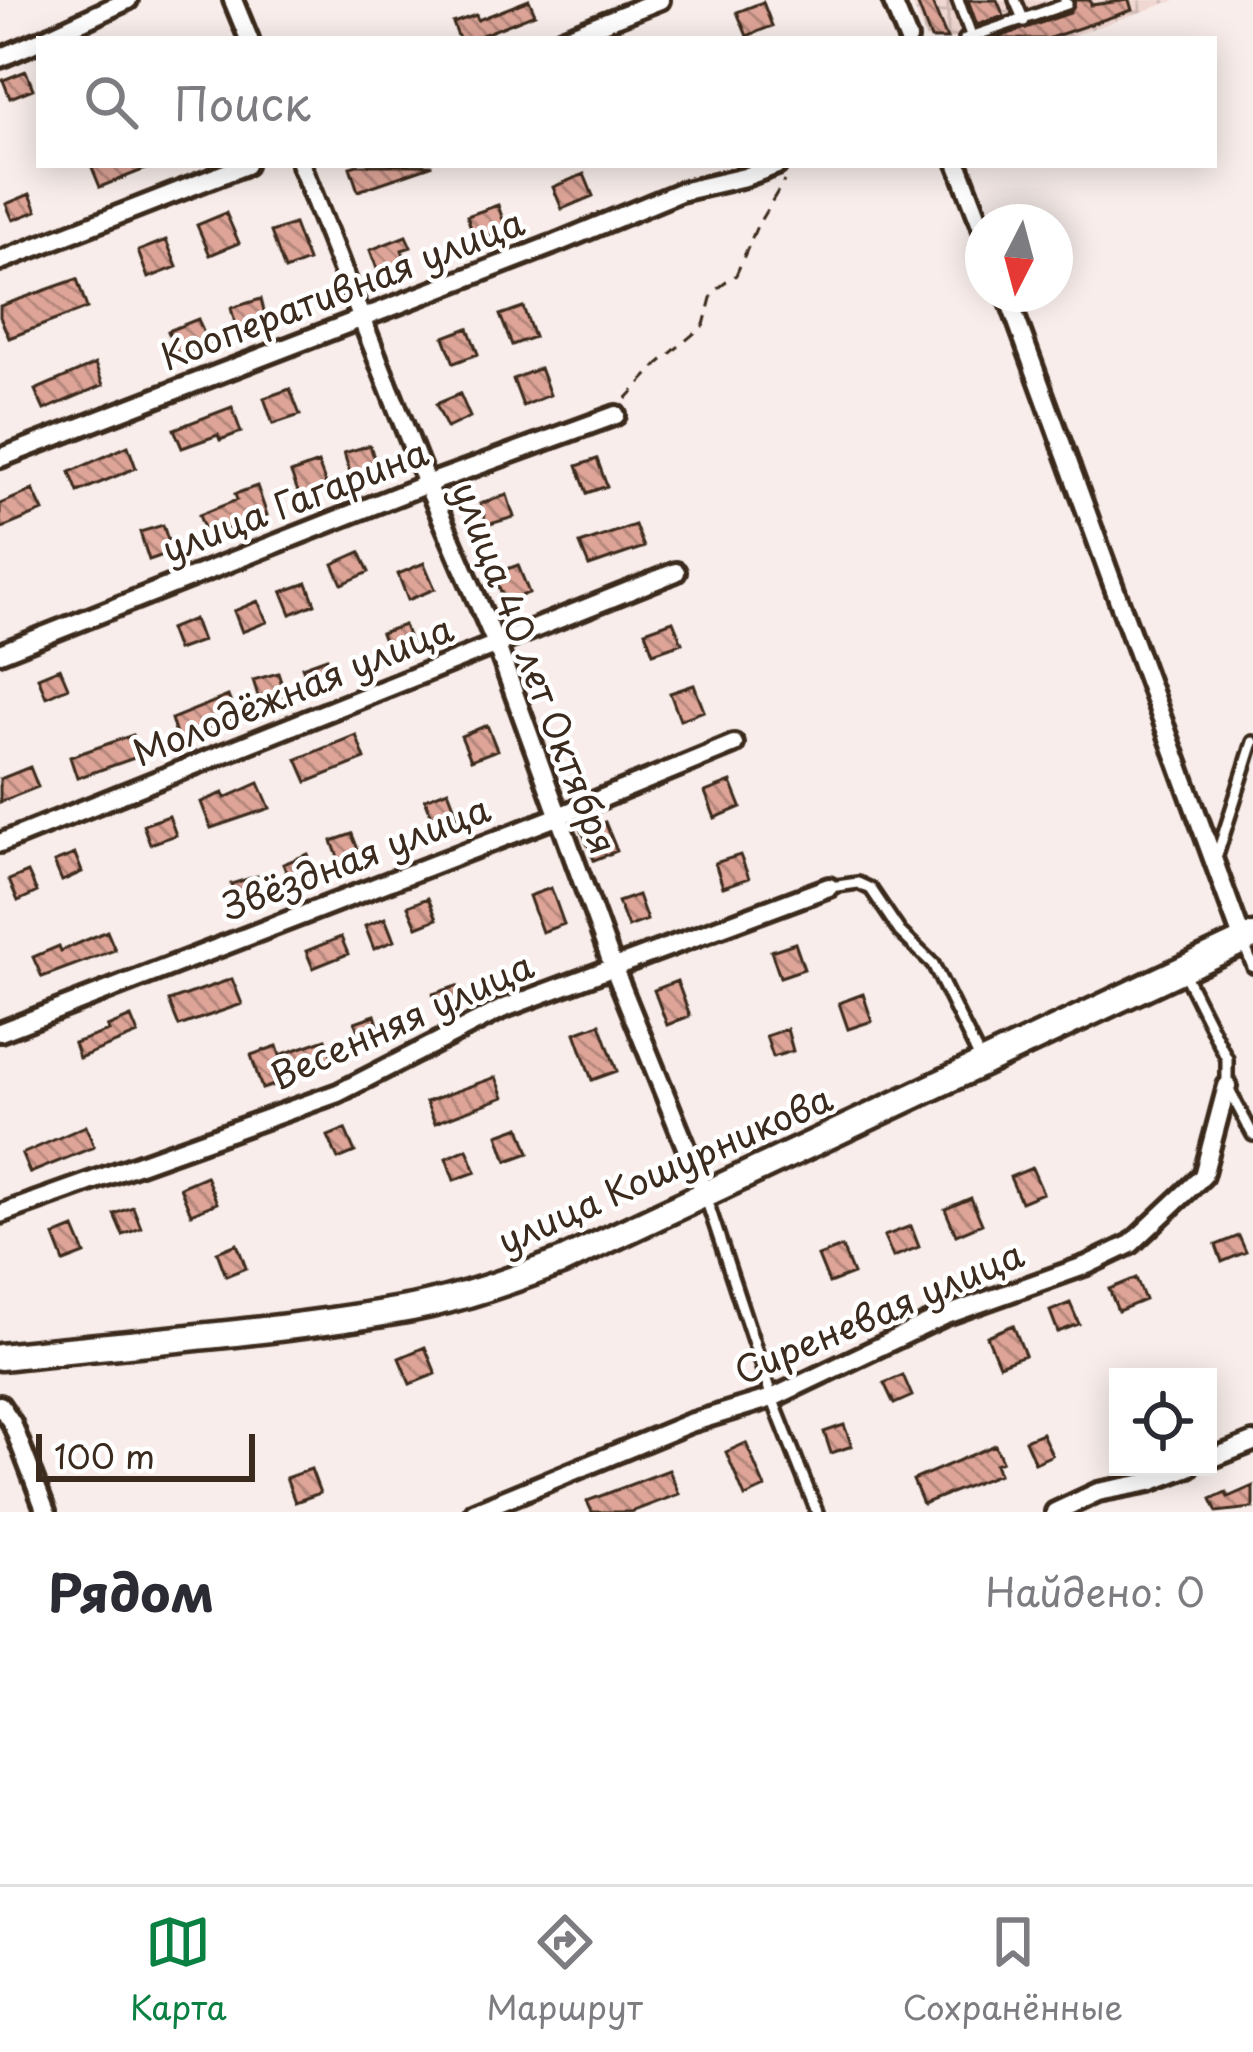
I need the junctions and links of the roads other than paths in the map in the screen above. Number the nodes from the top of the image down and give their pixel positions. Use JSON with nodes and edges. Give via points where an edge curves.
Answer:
{"nodes":[{"id":1,"x":128,"y":0,"type":"edge"},
{"id":2,"x":233,"y":0,"type":"edge"},
{"id":3,"x":660,"y":0,"type":"edge"},
{"id":4,"x":892,"y":0,"type":"edge"},
{"id":5,"x":958,"y":0,"type":"edge"},
{"id":6,"x":1015,"y":0,"type":"edge"},
{"id":7,"x":1065,"y":0,"type":"edge"},
{"id":8,"x":1024,"y":21,"type":"junction"},
{"id":9,"x":51,"y":36,"type":"edge"},
{"id":10,"x":248,"y":36,"type":"edge"},
{"id":11,"x":570,"y":36,"type":"edge"},
{"id":12,"x":907,"y":36,"type":"edge"},
{"id":13,"x":968,"y":36,"type":"edge"},
{"id":14,"x":972,"y":36,"type":"edge"},
{"id":15,"x":36,"y":43,"type":"edge"},
{"id":16,"x":0,"y":58,"type":"edge"},
{"id":17,"x":238,"y":168,"type":"edge"},
{"id":18,"x":302,"y":168,"type":"edge"},
{"id":19,"x":959,"y":168,"type":"edge"},
{"id":20,"x":782,"y":171,"type":"edge"},
{"id":21,"x":973,"y":204,"type":"edge"},
{"id":22,"x":0,"y":261,"type":"edge"},
{"id":23,"x":1014,"y":312,"type":"edge"},
{"id":24,"x":361,"y":317,"type":"junction"},
{"id":25,"x":616,"y":415,"type":"road end"},
{"id":26,"x":0,"y":458,"type":"edge"},
{"id":27,"x":427,"y":484,"type":"junction"},
{"id":28,"x":676,"y":572,"type":"dead end"},
{"id":29,"x":496,"y":646,"type":"junction"},
{"id":30,"x":0,"y":653,"type":"edge"},
{"id":31,"x":1253,"y":742,"type":"edge"},
{"id":32,"x":734,"y":744,"type":"dead end"},
{"id":33,"x":559,"y":816,"type":"junction"},
{"id":34,"x":0,"y":843,"type":"edge"},
{"id":35,"x":1214,"y":865,"type":"junction"},
{"id":36,"x":829,"y":886,"type":"joint"},
{"id":37,"x":1248,"y":938,"type":"edge"},
{"id":38,"x":613,"y":966,"type":"junction"},
{"id":39,"x":1253,"y":967,"type":"edge"},
{"id":40,"x":1183,"y":970,"type":"junction"},
{"id":41,"x":0,"y":1032,"type":"edge"},
{"id":42,"x":982,"y":1064,"type":"junction"},
{"id":43,"x":1227,"y":1086,"type":"junction"},
{"id":44,"x":1253,"y":1135,"type":"edge"},
{"id":45,"x":705,"y":1194,"type":"junction"},
{"id":46,"x":0,"y":1214,"type":"edge"},
{"id":47,"x":0,"y":1357,"type":"edge"},
{"id":48,"x":772,"y":1398,"type":"junction"},
{"id":49,"x":0,"y":1407,"type":"edge"},
{"id":50,"x":1253,"y":1442,"type":"edge"},
{"id":51,"x":1217,"y":1456,"type":"edge"},
{"id":52,"x":1166,"y":1476,"type":"edge"},
{"id":53,"x":46,"y":1512,"type":"edge"},
{"id":54,"x":474,"y":1512,"type":"edge"},
{"id":55,"x":817,"y":1512,"type":"edge"},
{"id":56,"x":1055,"y":1512,"type":"edge"}],
"edges":[{"from":1,"to":9,"type":"street"},
{"from":2,"to":10,"type":"street"},
{"from":3,"to":11,"type":"street"},
{"from":4,"to":12,"type":"street"},
{"from":5,"to":13,"type":"lane"},
{"from":6,"to":8,"type":"lane"},
{"from":7,"to":8,"type":"lane"},
{"from":8,"to":14,"type":"lane"},
{"from":15,"to":16,"type":"street"},
{"from":17,"to":22,"type":"street"},
{"from":18,"to":24,"type":"street","name":"улица 40 лет Октября"},
{"from":19,"to":21,"type":"street"},
{"from":20,"to":24,"type":"street","name":"Кооперативная улица","via":[[680,192]]},
{"from":23,"to":35,"type":"street"},
{"from":24,"to":26,"type":"street","name":"Кооперативная улица"},
{"from":24,"to":27,"type":"street","name":"улица 40 лет Октября"},
{"from":25,"to":27,"type":"street","name":"улица Гагарина"},
{"from":27,"to":29,"type":"street","name":"улица 40 лет Октября"},
{"from":27,"to":30,"type":"street","name":"улица Гагарина"},
{"from":28,"to":29,"type":"street","name":"Молодёжная улица"},
{"from":29,"to":33,"type":"street","name":"улица 40 лет Октября"},
{"from":29,"to":34,"type":"street","name":"Молодёжная улица"},
{"from":31,"to":35,"type":"lane"},
{"from":32,"to":33,"type":"street","name":"Звёздная улица"},
{"from":33,"to":38,"type":"street","name":"улица 40 лет Октября"},
{"from":33,"to":41,"type":"street","name":"Звёздная улица"},
{"from":35,"to":37,"type":"street"},
{"from":36,"to":38,"type":"street","name":"Весенняя улица"},
{"from":36,"to":42,"type":"lane","via":[[872,889],[899,932],[934,964]]},
{"from":37,"to":39,"type":"lane"},
{"from":37,"to":40,"type":"main road","name":"улица Кошурникова"},
{"from":38,"to":45,"type":"street","name":"улица 40 лет Октября"},
{"from":38,"to":46,"type":"street","name":"Весенняя улица","via":[[502,1009],[338,1093]]},
{"from":40,"to":42,"type":"main road","name":"улица Кошурникова"},
{"from":40,"to":43,"type":"lane","via":[[1227,1059]]},
{"from":42,"to":45,"type":"main road","name":"улица Кошурникова"},
{"from":43,"to":44,"type":"lane"},
{"from":43,"to":48,"type":"street","name":"Сиреневая улица","via":[[1203,1176],[1131,1244],[944,1316]]},
{"from":45,"to":47,"type":"main road","name":"улица Кошурникова","via":[[561,1262],[413,1308]]},
{"from":45,"to":48,"type":"lane"},
{"from":48,"to":54,"type":"street","name":"Сиреневая улица"},
{"from":48,"to":55,"type":"lane"},
{"from":49,"to":53,"type":"street"},
{"from":50,"to":51,"type":"street"},
{"from":52,"to":56,"type":"street"}]}
